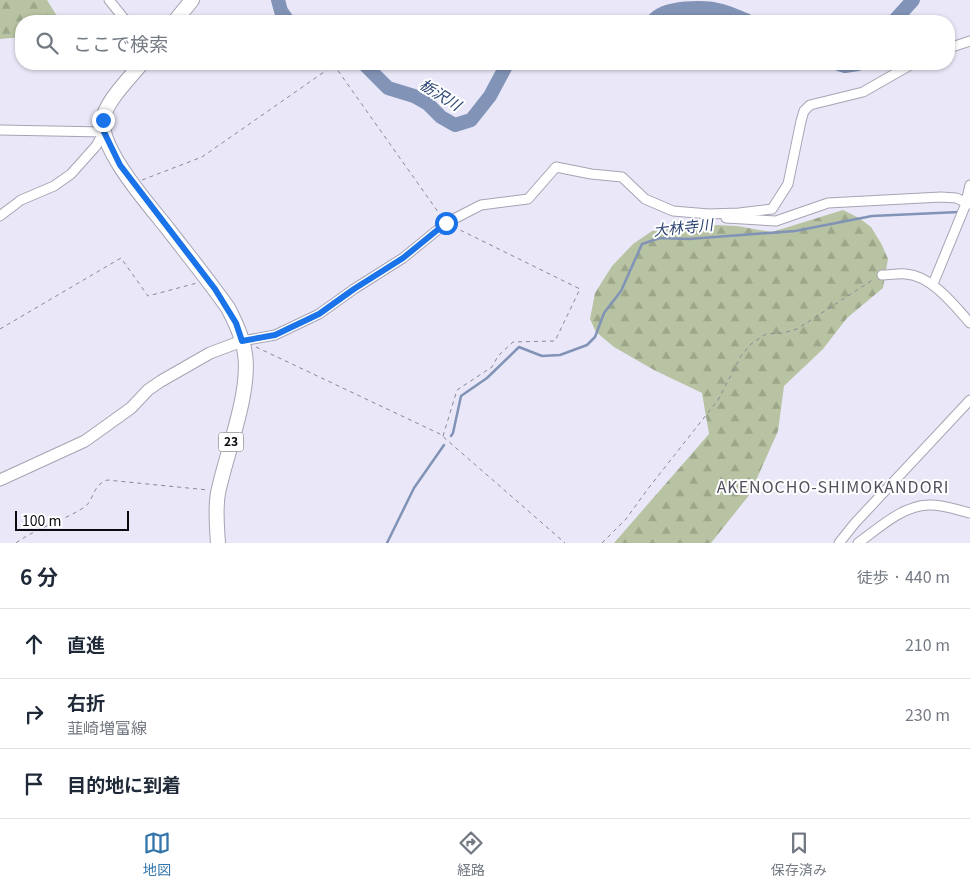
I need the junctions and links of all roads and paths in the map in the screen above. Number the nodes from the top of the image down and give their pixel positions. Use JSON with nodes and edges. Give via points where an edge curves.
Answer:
{"nodes":[{"id":1,"x":109,"y":0,"type":"edge"},
{"id":2,"x":192,"y":0,"type":"edge"},
{"id":3,"x":121,"y":15,"type":"edge"},
{"id":4,"x":180,"y":15,"type":"edge"},
{"id":5,"x":970,"y":41,"type":"edge"},
{"id":6,"x":955,"y":46,"type":"edge"},
{"id":7,"x":136,"y":70,"type":"edge"},
{"id":8,"x":327,"y":70,"type":"edge"},
{"id":9,"x":338,"y":70,"type":"edge"},
{"id":10,"x":902,"y":70,"type":"edge"},
{"id":11,"x":0,"y":130,"type":"edge"},
{"id":12,"x":104,"y":132,"type":"junction"},
{"id":13,"x":132,"y":183,"type":"junction"},
{"id":14,"x":970,"y":186,"type":"edge"},
{"id":15,"x":967,"y":204,"type":"edge"},
{"id":16,"x":709,"y":214,"type":"junction"},
{"id":17,"x":0,"y":216,"type":"edge"},
{"id":18,"x":446,"y":223,"type":"junction"},
{"id":19,"x":882,"y":276,"type":"joint"},
{"id":20,"x":208,"y":280,"type":"junction"},
{"id":21,"x":933,"y":284,"type":"junction"},
{"id":22,"x":970,"y":323,"type":"edge"},
{"id":23,"x":0,"y":329,"type":"edge"},
{"id":24,"x":242,"y":341,"type":"junction"},
{"id":25,"x":970,"y":400,"type":"edge"},
{"id":26,"x":443,"y":436,"type":"junction"},
{"id":27,"x":0,"y":480,"type":"edge"},
{"id":28,"x":219,"y":491,"type":"junction"},
{"id":29,"x":970,"y":513,"type":"edge"},
{"id":30,"x":218,"y":542,"type":"edge"},
{"id":31,"x":16,"y":543,"type":"edge"},
{"id":32,"x":565,"y":543,"type":"edge"},
{"id":33,"x":602,"y":543,"type":"edge"},
{"id":34,"x":839,"y":543,"type":"edge"},
{"id":35,"x":858,"y":543,"type":"edge"}],
"edges":[{"from":1,"to":3,"type":"street"},
{"from":2,"to":4,"type":"main road"},
{"from":5,"to":6,"type":"street"},
{"from":7,"to":12,"type":"main road","via":[[106,109]]},
{"from":8,"to":13,"type":"path","via":[[202,157]]},
{"from":9,"to":18,"type":"path"},
{"from":10,"to":16,"type":"street","via":[[863,92],[810,105],[804,110],[788,184],[772,209]]},
{"from":11,"to":12,"type":"street"},
{"from":12,"to":13,"type":"main road","number":"23"},
{"from":12,"to":17,"type":"street","via":[[71,174],[54,186],[21,200]]},
{"from":13,"to":20,"type":"main road","number":"23"},
{"from":14,"to":15,"type":"street"},
{"from":15,"to":16,"type":"street","via":[[956,198],[941,197],[828,203],[776,221],[731,219]]},
{"from":15,"to":21,"type":"street"},
{"from":16,"to":18,"type":"street","via":[[673,211],[645,199],[622,177],[556,168],[528,199],[481,205]]},
{"from":18,"to":24,"type":"street","via":[[403,258],[319,314],[275,335]]},
{"from":18,"to":26,"type":"path","via":[[580,289],[555,342],[513,342],[492,367],[457,390]]},
{"from":19,"to":21,"type":"street","via":[[908,274]]},
{"from":19,"to":33,"type":"path","via":[[797,329],[766,334],[751,344],[741,356],[718,400],[626,519]]},
{"from":20,"to":23,"type":"path","via":[[148,296],[121,258]]},
{"from":20,"to":24,"type":"main road","number":"23","via":[[232,315]]},
{"from":21,"to":22,"type":"street"},
{"from":24,"to":26,"type":"path"},
{"from":24,"to":27,"type":"street","via":[[210,353],[161,381],[131,408],[85,441]]},
{"from":24,"to":28,"type":"main road","number":"23","via":[[246,373]]},
{"from":25,"to":34,"type":"street"},
{"from":26,"to":32,"type":"path"},
{"from":28,"to":30,"type":"main road","number":"23","via":[[216,516]]},
{"from":28,"to":31,"type":"path","via":[[107,480],[99,483],[84,508]]},
{"from":29,"to":35,"type":"street","via":[[929,505],[915,508],[904,511]]}]}
